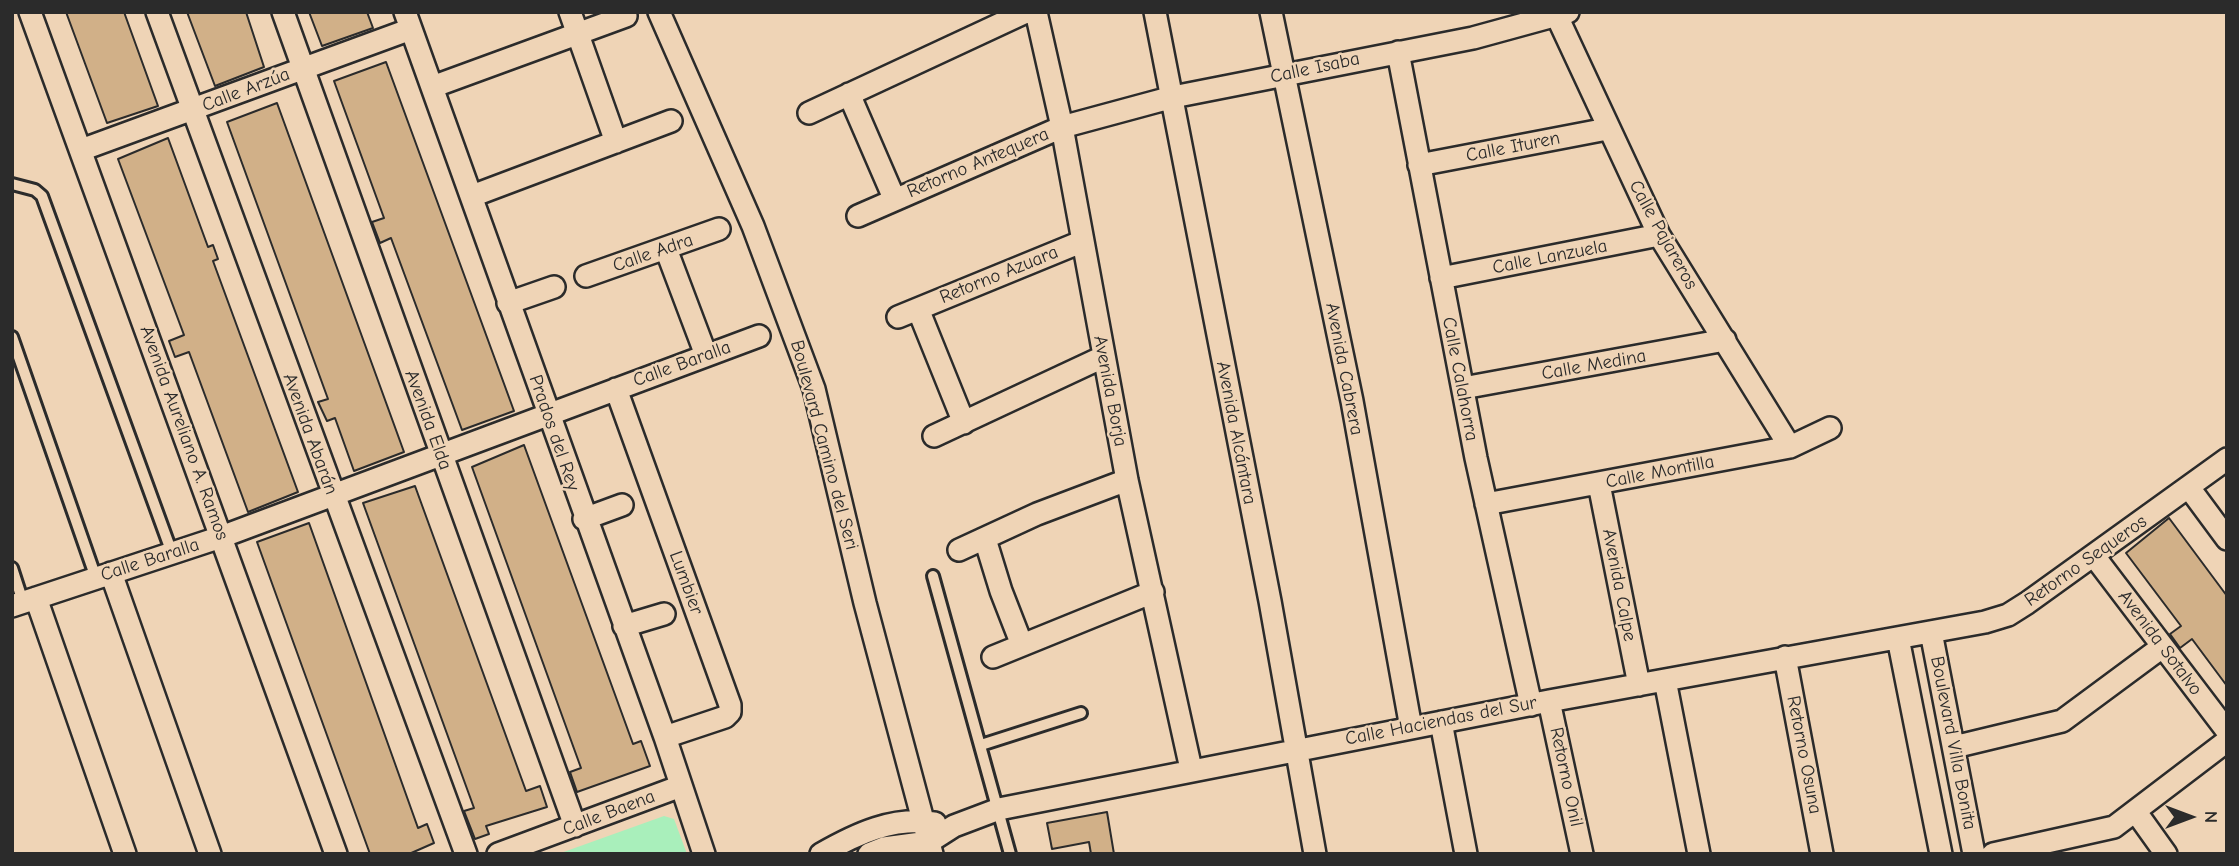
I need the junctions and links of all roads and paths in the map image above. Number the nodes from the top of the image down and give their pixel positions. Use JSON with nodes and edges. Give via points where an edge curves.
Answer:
{"nodes":[{"id":1,"x":30,"y":12,"type":"edge"},
{"id":2,"x":157,"y":12,"type":"edge"},
{"id":3,"x":283,"y":12,"type":"edge"},
{"id":4,"x":570,"y":12,"type":"edge"},
{"id":5,"x":659,"y":12,"type":"edge"},
{"id":6,"x":1026,"y":12,"type":"edge"},
{"id":7,"x":1036,"y":12,"type":"edge"},
{"id":8,"x":1155,"y":12,"type":"edge"},
{"id":9,"x":1270,"y":12,"type":"edge"},
{"id":10,"x":1560,"y":14,"type":"edge"},
{"id":11,"x":626,"y":16,"type":"dead end"},
{"id":12,"x":408,"y":21,"type":"edge"},
{"id":13,"x":578,"y":34,"type":"junction"},
{"id":14,"x":1398,"y":52,"type":"junction"},
{"id":15,"x":304,"y":68,"type":"junction"},
{"id":16,"x":1283,"y":75,"type":"junction"},
{"id":17,"x":432,"y":87,"type":"junction"},
{"id":18,"x":849,"y":94,"type":"junction"},
{"id":19,"x":1173,"y":97,"type":"junction"},
{"id":20,"x":193,"y":110,"type":"junction"},
{"id":21,"x":809,"y":114,"type":"dead end"},
{"id":22,"x":671,"y":121,"type":"dead end"},
{"id":23,"x":1062,"y":127,"type":"junction"},
{"id":24,"x":1607,"y":128,"type":"junction"},
{"id":25,"x":616,"y":142,"type":"junction"},
{"id":26,"x":81,"y":150,"type":"junction"},
{"id":27,"x":1419,"y":165,"type":"junction"},
{"id":28,"x":12,"y":184,"type":"edge"},
{"id":29,"x":472,"y":196,"type":"junction"},
{"id":30,"x":894,"y":198,"type":"junction"},
{"id":31,"x":858,"y":216,"type":"dead end"},
{"id":32,"x":719,"y":229,"type":"dead end"},
{"id":33,"x":1659,"y":235,"type":"junction"},
{"id":34,"x":1081,"y":242,"type":"junction"},
{"id":35,"x":666,"y":249,"type":"junction"},
{"id":36,"x":586,"y":276,"type":"dead end"},
{"id":37,"x":1441,"y":278,"type":"junction"},
{"id":38,"x":554,"y":287,"type":"dead end"},
{"id":39,"x":508,"y":303,"type":"junction"},
{"id":40,"x":12,"y":337,"type":"edge"},
{"id":41,"x":759,"y":337,"type":"dead end"},
{"id":42,"x":1725,"y":340,"type":"junction"},
{"id":43,"x":706,"y":355,"type":"junction"},
{"id":44,"x":1103,"y":357,"type":"junction"},
{"id":45,"x":1463,"y":388,"type":"junction"},
{"id":46,"x":616,"y":389,"type":"junction"},
{"id":47,"x":547,"y":413,"type":"junction"},
{"id":48,"x":964,"y":423,"type":"junction"},
{"id":49,"x":1830,"y":428,"type":"dead end"},
{"id":50,"x":934,"y":436,"type":"dead end"},
{"id":51,"x":1790,"y":447,"type":"junction"},
{"id":52,"x":440,"y":454,"type":"junction"},
{"id":53,"x":2227,"y":459,"type":"edge"},
{"id":54,"x":1127,"y":480,"type":"junction"},
{"id":55,"x":1599,"y":484,"type":"junction"},
{"id":56,"x":2190,"y":488,"type":"junction"},
{"id":57,"x":332,"y":494,"type":"junction"},
{"id":58,"x":1486,"y":504,"type":"junction"},
{"id":59,"x":622,"y":505,"type":"dead end"},
{"id":60,"x":584,"y":519,"type":"junction"},
{"id":61,"x":221,"y":537,"type":"junction"},
{"id":62,"x":985,"y":539,"type":"junction"},
{"id":63,"x":2227,"y":539,"type":"edge"},
{"id":64,"x":959,"y":550,"type":"dead end"},
{"id":65,"x":172,"y":553,"type":"junction"},
{"id":66,"x":2094,"y":556,"type":"junction"},
{"id":67,"x":12,"y":568,"type":"edge"},
{"id":68,"x":103,"y":575,"type":"junction"},
{"id":69,"x":933,"y":576,"type":"dead end"},
{"id":70,"x":1153,"y":592,"type":"junction"},
{"id":71,"x":24,"y":602,"type":"edge"},
{"id":72,"x":664,"y":614,"type":"dead end"},
{"id":73,"x":624,"y":626,"type":"junction"},
{"id":74,"x":1931,"y":632,"type":"junction"},
{"id":75,"x":1898,"y":638,"type":"junction"},
{"id":76,"x":1022,"y":645,"type":"junction"},
{"id":77,"x":2162,"y":647,"type":"junction"},
{"id":78,"x":993,"y":657,"type":"dead end"},
{"id":79,"x":1785,"y":657,"type":"junction"},
{"id":80,"x":1665,"y":680,"type":"junction"},
{"id":81,"x":1639,"y":685,"type":"junction"},
{"id":82,"x":1540,"y":703,"type":"junction"},
{"id":83,"x":1081,"y":713,"type":"dead end"},
{"id":84,"x":1441,"y":722,"type":"junction"},
{"id":85,"x":1411,"y":728,"type":"junction"},
{"id":86,"x":2227,"y":731,"type":"edge"},
{"id":87,"x":665,"y":737,"type":"junction"},
{"id":88,"x":2227,"y":741,"type":"edge"},
{"id":89,"x":981,"y":744,"type":"junction"},
{"id":90,"x":1954,"y":747,"type":"junction"},
{"id":91,"x":1297,"y":749,"type":"junction"},
{"id":92,"x":1191,"y":769,"type":"junction"},
{"id":93,"x":681,"y":786,"type":"junction"},
{"id":94,"x":999,"y":809,"type":"junction"},
{"id":95,"x":2136,"y":812,"type":"junction"},
{"id":96,"x":923,"y":821,"type":"junction"},
{"id":97,"x":575,"y":826,"type":"junction"},
{"id":98,"x":954,"y":826,"type":"junction"},
{"id":99,"x":930,"y":848,"type":"edge"},
{"id":100,"x":125,"y":854,"type":"edge"},
{"id":101,"x":210,"y":854,"type":"edge"},
{"id":102,"x":336,"y":854,"type":"edge"},
{"id":103,"x":466,"y":854,"type":"edge"},
{"id":104,"x":498,"y":854,"type":"edge"},
{"id":105,"x":704,"y":854,"type":"edge"},
{"id":106,"x":821,"y":854,"type":"edge"},
{"id":107,"x":869,"y":854,"type":"edge"},
{"id":108,"x":1010,"y":854,"type":"edge"},
{"id":109,"x":1315,"y":854,"type":"edge"},
{"id":110,"x":1466,"y":854,"type":"edge"},
{"id":111,"x":1582,"y":854,"type":"edge"},
{"id":112,"x":1699,"y":854,"type":"edge"},
{"id":113,"x":1822,"y":854,"type":"edge"},
{"id":114,"x":1941,"y":854,"type":"edge"},
{"id":115,"x":1974,"y":854,"type":"edge"},
{"id":116,"x":1993,"y":854,"type":"edge"},
{"id":117,"x":2166,"y":854,"type":"edge"}],
"edges":[{"from":1,"to":26,"type":"street","name":"Avenida Aureliano A. Ramos"},
{"from":2,"to":20,"type":"street","name":"Avenida Abarán"},
{"from":3,"to":15,"type":"street","name":"Avenida Elda"},
{"from":4,"to":13,"type":"street"},
{"from":5,"to":96,"type":"street","name":"Boulevard Camino del Seri","via":[[753,226],[814,389],[864,603]]},
{"from":6,"to":18,"type":"street"},
{"from":7,"to":23,"type":"street","name":"Avenida Borja"},
{"from":8,"to":19,"type":"street","name":"Avenida Alcántara"},
{"from":9,"to":16,"type":"street","name":"Avenida Cabrera"},
{"from":10,"to":14,"type":"street","name":"Calle Isaba"},
{"from":10,"to":24,"type":"street","name":"Calle Pajareros"},
{"from":11,"to":13,"type":"street"},
{"from":12,"to":15,"type":"street","name":"Calle Arzúa"},
{"from":12,"to":17,"type":"street","name":"Prados del Rey"},
{"from":13,"to":17,"type":"street"},
{"from":13,"to":25,"type":"street"},
{"from":14,"to":16,"type":"street","name":"Calle Isaba"},
{"from":14,"to":27,"type":"street","name":"Calle Calahorra"},
{"from":15,"to":20,"type":"street","name":"Calle Arzúa"},
{"from":15,"to":52,"type":"street","name":"Avenida Elda"},
{"from":16,"to":19,"type":"street","name":"Calle Isaba"},
{"from":16,"to":85,"type":"street","name":"Avenida Cabrera","via":[[1352,401]]},
{"from":17,"to":29,"type":"street","name":"Prados del Rey"},
{"from":18,"to":21,"type":"street"},
{"from":18,"to":30,"type":"street","name":"Retorno Antequera"},
{"from":19,"to":23,"type":"street","name":"Calle Isaba"},
{"from":19,"to":91,"type":"street","name":"Avenida Alcántara"},
{"from":20,"to":26,"type":"street","name":"Calle Arzúa"},
{"from":20,"to":57,"type":"street","name":"Avenida Abarán"},
{"from":22,"to":25,"type":"street"},
{"from":23,"to":30,"type":"street","name":"Retorno Antequera"},
{"from":23,"to":34,"type":"street","name":"Avenida Borja"},
{"from":24,"to":27,"type":"street","name":"Calle Ituren"},
{"from":24,"to":33,"type":"street","name":"Calle Pajareros"},
{"from":25,"to":29,"type":"street"},
{"from":26,"to":61,"type":"street","name":"Avenida Aureliano A. Ramos"},
{"from":27,"to":37,"type":"street","name":"Calle Calahorra"},
{"from":28,"to":65,"type":"lane","via":[[42,196]]},
{"from":29,"to":39,"type":"street","name":"Prados del Rey"},
{"from":30,"to":31,"type":"street","name":"Retorno Antequera"},
{"from":32,"to":35,"type":"street","name":"Calle Adra"},
{"from":33,"to":37,"type":"street","name":"Calle Lanzuela"},
{"from":33,"to":42,"type":"street","name":"Calle Pajareros"},
{"from":34,"to":44,"type":"street","name":"Avenida Borja"},
{"from":34,"to":48,"type":"street","name":"Retorno Azuara","via":[[908,313]]},
{"from":35,"to":36,"type":"street","name":"Calle Adra"},
{"from":35,"to":43,"type":"street"},
{"from":37,"to":45,"type":"street","name":"Calle Calahorra"},
{"from":38,"to":39,"type":"street"},
{"from":39,"to":47,"type":"street","name":"Prados del Rey"},
{"from":40,"to":68,"type":"lane"},
{"from":41,"to":43,"type":"street","name":"Calle Baralla"},
{"from":42,"to":45,"type":"street","name":"Calle Medina"},
{"from":42,"to":51,"type":"street","name":"Calle Pajareros"},
{"from":43,"to":46,"type":"street","name":"Calle Baralla"},
{"from":44,"to":48,"type":"street"},
{"from":44,"to":54,"type":"street","name":"Avenida Borja"},
{"from":45,"to":58,"type":"street","name":"Calle Calahorra"},
{"from":46,"to":47,"type":"street","name":"Calle Baralla"},
{"from":46,"to":87,"type":"street","name":"Lumbier","via":[[730,705],[725,718]]},
{"from":47,"to":52,"type":"street","name":"Calle Baralla"},
{"from":47,"to":60,"type":"street","name":"Prados del Rey"},
{"from":48,"to":50,"type":"street"},
{"from":49,"to":51,"type":"street","name":"Calle Montilla"},
{"from":51,"to":55,"type":"street","name":"Calle Montilla"},
{"from":52,"to":57,"type":"street","name":"Calle Baralla"},
{"from":52,"to":97,"type":"street","name":"Avenida Elda"},
{"from":53,"to":56,"type":"street","name":"Retorno Sequeros"},
{"from":54,"to":62,"type":"street"},
{"from":54,"to":70,"type":"street","name":"Avenida Borja"},
{"from":55,"to":58,"type":"street","name":"Calle Montilla"},
{"from":55,"to":81,"type":"street","name":"Avenida Calpe"},
{"from":56,"to":63,"type":"street"},
{"from":56,"to":66,"type":"street","name":"Retorno Sequeros"},
{"from":57,"to":61,"type":"street","name":"Calle Baralla"},
{"from":57,"to":103,"type":"street","name":"Avenida Abarán"},
{"from":58,"to":82,"type":"street","name":"Calle Calahorra"},
{"from":59,"to":60,"type":"street"},
{"from":60,"to":73,"type":"street","name":"Prados del Rey"},
{"from":61,"to":65,"type":"street","name":"Calle Baralla"},
{"from":61,"to":102,"type":"street","name":"Avenida Aureliano A. Ramos"},
{"from":62,"to":64,"type":"street"},
{"from":62,"to":76,"type":"street"},
{"from":65,"to":68,"type":"street","name":"Calle Baralla"},
{"from":66,"to":74,"type":"street","name":"Retorno Sequeros","via":[[2008,615]]},
{"from":66,"to":77,"type":"street","name":"Avenida Sotalvo"},
{"from":67,"to":71,"type":"lane"},
{"from":68,"to":71,"type":"street","name":"Calle Baralla"},
{"from":68,"to":101,"type":"street"},
{"from":69,"to":89,"type":"lane"},
{"from":70,"to":76,"type":"street"},
{"from":70,"to":92,"type":"street","name":"Avenida Borja"},
{"from":71,"to":100,"type":"street"},
{"from":72,"to":73,"type":"street"},
{"from":73,"to":87,"type":"street","name":"Prados del Rey"},
{"from":74,"to":75,"type":"street","name":"Calle Haciendas del Sur"},
{"from":74,"to":90,"type":"street","name":"Boulevard Villa Bonita"},
{"from":75,"to":79,"type":"street","name":"Calle Haciendas del Sur"},
{"from":75,"to":114,"type":"street","name":"Boulevard Villa Bonita"},
{"from":76,"to":78,"type":"street"},
{"from":77,"to":86,"type":"street","name":"Avenida Sotalvo"},
{"from":77,"to":90,"type":"street","via":[[2062,721]]},
{"from":79,"to":80,"type":"street","name":"Calle Haciendas del Sur"},
{"from":79,"to":113,"type":"street","name":"Retorno Osuna"},
{"from":80,"to":81,"type":"street","name":"Calle Haciendas del Sur"},
{"from":80,"to":112,"type":"street"},
{"from":81,"to":82,"type":"street","name":"Calle Haciendas del Sur"},
{"from":82,"to":84,"type":"street","name":"Calle Haciendas del Sur"},
{"from":82,"to":111,"type":"street","name":"Retorno Onil"},
{"from":83,"to":89,"type":"lane"},
{"from":84,"to":85,"type":"street","name":"Calle Haciendas del Sur"},
{"from":84,"to":110,"type":"street"},
{"from":85,"to":91,"type":"street","name":"Calle Haciendas del Sur"},
{"from":87,"to":93,"type":"street","name":"Prados del Rey"},
{"from":88,"to":95,"type":"street"},
{"from":89,"to":94,"type":"lane"},
{"from":90,"to":115,"type":"street","name":"Boulevard Villa Bonita"},
{"from":91,"to":92,"type":"street","name":"Calle Haciendas del Sur"},
{"from":91,"to":109,"type":"street","name":"Avenida Alcántara"},
{"from":92,"to":94,"type":"street","name":"Calle Haciendas del Sur"},
{"from":93,"to":97,"type":"street","name":"Calle Baena"},
{"from":93,"to":105,"type":"street","name":"Prados del Rey"},
{"from":94,"to":98,"type":"street","name":"Calle Haciendas del Sur"},
{"from":94,"to":108,"type":"lane"},
{"from":95,"to":116,"type":"street","via":[[2105,831]]},
{"from":95,"to":117,"type":"street"},
{"from":96,"to":98,"type":"street","name":"Calle Haciendas del Sur"},
{"from":96,"to":99,"type":"street","name":"Boulevard Camino del Seri"},
{"from":96,"to":106,"type":"street","name":"Calle Haciendas del Sur","via":[[871,829]]},
{"from":97,"to":104,"type":"street","name":"Calle Baena"},
{"from":98,"to":99,"type":"street","name":"Calle Haciendas del Sur"},
{"from":99,"to":107,"type":"street","name":"Calle Haciendas del Sur","via":[[884,849]]}]}
